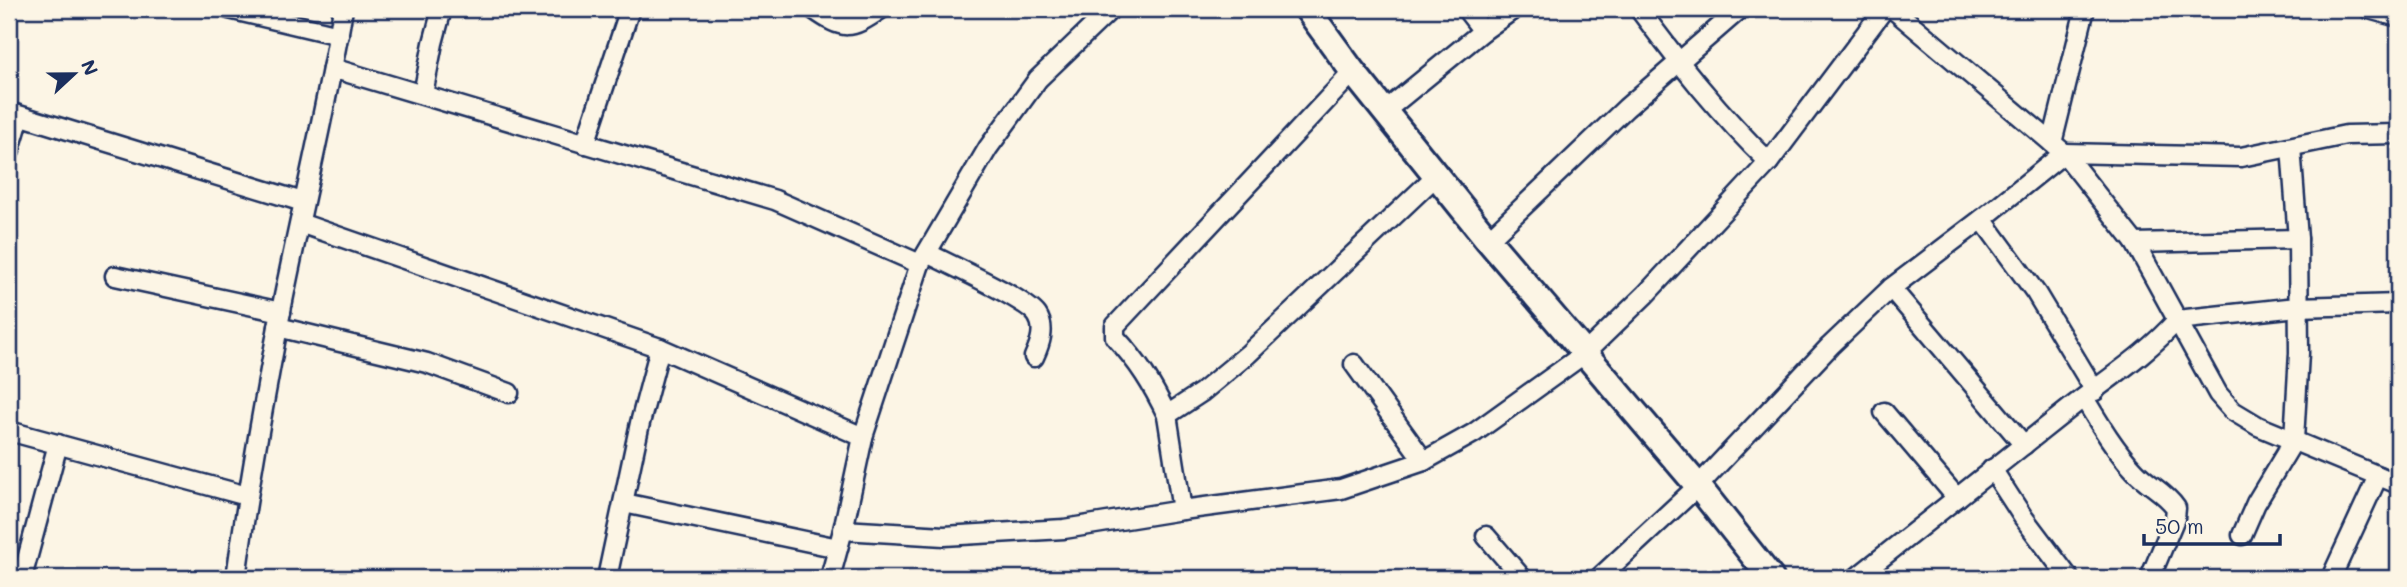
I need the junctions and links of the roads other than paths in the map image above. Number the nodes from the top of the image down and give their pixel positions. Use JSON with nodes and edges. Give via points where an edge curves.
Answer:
{"nodes":[{"id":1,"x":229,"y":9,"type":"edge"},
{"id":2,"x":343,"y":9,"type":"edge"},
{"id":3,"x":442,"y":9,"type":"edge"},
{"id":4,"x":630,"y":9,"type":"edge"},
{"id":5,"x":814,"y":9,"type":"edge"},
{"id":6,"x":881,"y":9,"type":"edge"},
{"id":7,"x":1111,"y":9,"type":"edge"},
{"id":8,"x":1307,"y":9,"type":"edge"},
{"id":9,"x":1466,"y":9,"type":"edge"},
{"id":10,"x":1514,"y":9,"type":"edge"},
{"id":11,"x":1639,"y":9,"type":"edge"},
{"id":12,"x":1740,"y":9,"type":"edge"},
{"id":13,"x":1884,"y":9,"type":"edge"},
{"id":14,"x":1893,"y":9,"type":"edge"},
{"id":15,"x":2085,"y":9,"type":"edge"},
{"id":16,"x":2369,"y":9,"type":"edge"},
{"id":17,"x":2398,"y":17,"type":"edge"},
{"id":18,"x":1483,"y":31,"type":"junction"},
{"id":19,"x":339,"y":35,"type":"junction"},
{"id":20,"x":1679,"y":63,"type":"junction"},
{"id":21,"x":332,"y":68,"type":"junction"},
{"id":22,"x":1353,"y":72,"type":"junction"},
{"id":23,"x":424,"y":94,"type":"junction"},
{"id":24,"x":1385,"y":111,"type":"junction"},
{"id":25,"x":14,"y":114,"type":"edge"},
{"id":26,"x":2398,"y":134,"type":"edge"},
{"id":27,"x":585,"y":144,"type":"junction"},
{"id":28,"x":2291,"y":147,"type":"junction"},
{"id":29,"x":2058,"y":148,"type":"junction"},
{"id":30,"x":9,"y":153,"type":"edge"},
{"id":31,"x":1769,"y":162,"type":"junction"},
{"id":32,"x":1437,"y":175,"type":"junction"},
{"id":33,"x":303,"y":202,"type":"junction"},
{"id":34,"x":1982,"y":219,"type":"junction"},
{"id":35,"x":300,"y":223,"type":"junction"},
{"id":36,"x":2298,"y":239,"type":"junction"},
{"id":37,"x":1488,"y":240,"type":"junction"},
{"id":38,"x":2136,"y":243,"type":"junction"},
{"id":39,"x":923,"y":258,"type":"junction"},
{"id":40,"x":115,"y":275,"type":"dead end"},
{"id":41,"x":1891,"y":288,"type":"junction"},
{"id":42,"x":2398,"y":304,"type":"edge"},
{"id":43,"x":2297,"y":307,"type":"junction"},
{"id":44,"x":279,"y":319,"type":"junction"},
{"id":45,"x":2177,"y":320,"type":"junction"},
{"id":46,"x":660,"y":348,"type":"junction"},
{"id":47,"x":1584,"y":354,"type":"junction"},
{"id":48,"x":1034,"y":357,"type":"dead end"},
{"id":49,"x":1354,"y":364,"type":"dead end"},
{"id":50,"x":509,"y":393,"type":"dead end"},
{"id":51,"x":2089,"y":394,"type":"junction"},
{"id":52,"x":1884,"y":412,"type":"dead end"},
{"id":53,"x":1167,"y":415,"type":"junction"},
{"id":54,"x":9,"y":431,"type":"edge"},
{"id":55,"x":863,"y":437,"type":"junction"},
{"id":56,"x":2294,"y":440,"type":"junction"},
{"id":57,"x":58,"y":444,"type":"junction"},
{"id":58,"x":2024,"y":445,"type":"junction"},
{"id":59,"x":1424,"y":461,"type":"junction"},
{"id":60,"x":1992,"y":469,"type":"junction"},
{"id":61,"x":2378,"y":476,"type":"junction"},
{"id":62,"x":2398,"y":484,"type":"edge"},
{"id":63,"x":1698,"y":486,"type":"junction"},
{"id":64,"x":247,"y":496,"type":"junction"},
{"id":65,"x":1957,"y":498,"type":"junction"},
{"id":66,"x":624,"y":503,"type":"junction"},
{"id":67,"x":1182,"y":509,"type":"junction"},
{"id":68,"x":2242,"y":535,"type":"dead end"},
{"id":69,"x":1486,"y":536,"type":"dead end"},
{"id":70,"x":841,"y":539,"type":"junction"},
{"id":71,"x":22,"y":578,"type":"edge"},
{"id":72,"x":236,"y":578,"type":"edge"},
{"id":73,"x":607,"y":578,"type":"edge"},
{"id":74,"x":830,"y":578,"type":"edge"},
{"id":75,"x":1522,"y":578,"type":"edge"},
{"id":76,"x":1599,"y":578,"type":"edge"},
{"id":77,"x":1771,"y":578,"type":"edge"},
{"id":78,"x":1856,"y":578,"type":"edge"},
{"id":79,"x":2069,"y":578,"type":"edge"},
{"id":80,"x":2150,"y":578,"type":"edge"},
{"id":81,"x":2331,"y":578,"type":"edge"}],
"edges":[{"from":1,"to":19,"type":"street"},
{"from":2,"to":19,"type":"street"},
{"from":3,"to":23,"type":"street"},
{"from":4,"to":27,"type":"street"},
{"from":5,"to":6,"type":"street","via":[[841,26],[851,26]]},
{"from":7,"to":39,"type":"street","via":[[1038,79],[988,148]]},
{"from":8,"to":22,"type":"street"},
{"from":9,"to":18,"type":"street"},
{"from":10,"to":18,"type":"street"},
{"from":11,"to":20,"type":"street"},
{"from":12,"to":20,"type":"street"},
{"from":13,"to":31,"type":"street"},
{"from":14,"to":29,"type":"street"},
{"from":15,"to":29,"type":"street"},
{"from":16,"to":17,"type":"street"},
{"from":18,"to":24,"type":"street"},
{"from":19,"to":21,"type":"street"},
{"from":20,"to":31,"type":"street"},
{"from":20,"to":37,"type":"street"},
{"from":21,"to":23,"type":"street"},
{"from":21,"to":33,"type":"street"},
{"from":22,"to":24,"type":"street"},
{"from":22,"to":53,"type":"street","via":[[1115,326],[1115,337],[1144,372]]},
{"from":23,"to":27,"type":"street"},
{"from":24,"to":32,"type":"street"},
{"from":25,"to":30,"type":"street"},
{"from":25,"to":33,"type":"street"},
{"from":26,"to":28,"type":"street","via":[[2346,135]]},
{"from":27,"to":39,"type":"street","via":[[775,200]]},
{"from":28,"to":29,"type":"street","via":[[2241,158]]},
{"from":28,"to":36,"type":"street"},
{"from":29,"to":34,"type":"street"},
{"from":29,"to":38,"type":"street"},
{"from":31,"to":47,"type":"street","via":[[1646,295]]},
{"from":32,"to":37,"type":"street"},
{"from":32,"to":53,"type":"street","via":[[1248,354]]},
{"from":33,"to":35,"type":"street"},
{"from":34,"to":41,"type":"street"},
{"from":34,"to":51,"type":"street","via":[[2036,293]]},
{"from":35,"to":44,"type":"street"},
{"from":35,"to":46,"type":"street"},
{"from":36,"to":38,"type":"street"},
{"from":36,"to":43,"type":"street"},
{"from":37,"to":47,"type":"street"},
{"from":38,"to":45,"type":"street"},
{"from":39,"to":48,"type":"street","via":[[1011,297],[1037,314],[1041,341]]},
{"from":39,"to":55,"type":"street"},
{"from":40,"to":44,"type":"street"},
{"from":41,"to":58,"type":"street"},
{"from":41,"to":63,"type":"street"},
{"from":42,"to":43,"type":"street"},
{"from":43,"to":45,"type":"street"},
{"from":43,"to":56,"type":"street"},
{"from":44,"to":50,"type":"street"},
{"from":44,"to":64,"type":"street"},
{"from":45,"to":51,"type":"street"},
{"from":45,"to":56,"type":"street","via":[[2218,394],[2234,411]]},
{"from":46,"to":55,"type":"street"},
{"from":46,"to":66,"type":"street"},
{"from":47,"to":59,"type":"street","via":[[1474,433]]},
{"from":47,"to":63,"type":"street"},
{"from":49,"to":59,"type":"street"},
{"from":51,"to":58,"type":"street"},
{"from":51,"to":80,"type":"street","via":[[2102,427],[2136,472],[2176,508]]},
{"from":52,"to":65,"type":"street"},
{"from":53,"to":67,"type":"street"},
{"from":54,"to":57,"type":"street"},
{"from":55,"to":70,"type":"street"},
{"from":56,"to":61,"type":"street"},
{"from":56,"to":68,"type":"street"},
{"from":57,"to":64,"type":"street"},
{"from":57,"to":71,"type":"street"},
{"from":58,"to":60,"type":"street"},
{"from":59,"to":67,"type":"street","via":[[1341,489]]},
{"from":60,"to":65,"type":"street"},
{"from":60,"to":79,"type":"street"},
{"from":61,"to":62,"type":"street"},
{"from":61,"to":81,"type":"street"},
{"from":63,"to":76,"type":"street"},
{"from":63,"to":77,"type":"street"},
{"from":64,"to":72,"type":"street"},
{"from":65,"to":78,"type":"street"},
{"from":66,"to":70,"type":"street"},
{"from":66,"to":73,"type":"street"},
{"from":67,"to":70,"type":"street","via":[[1064,529]]},
{"from":69,"to":75,"type":"street"},
{"from":70,"to":74,"type":"street"}]}
